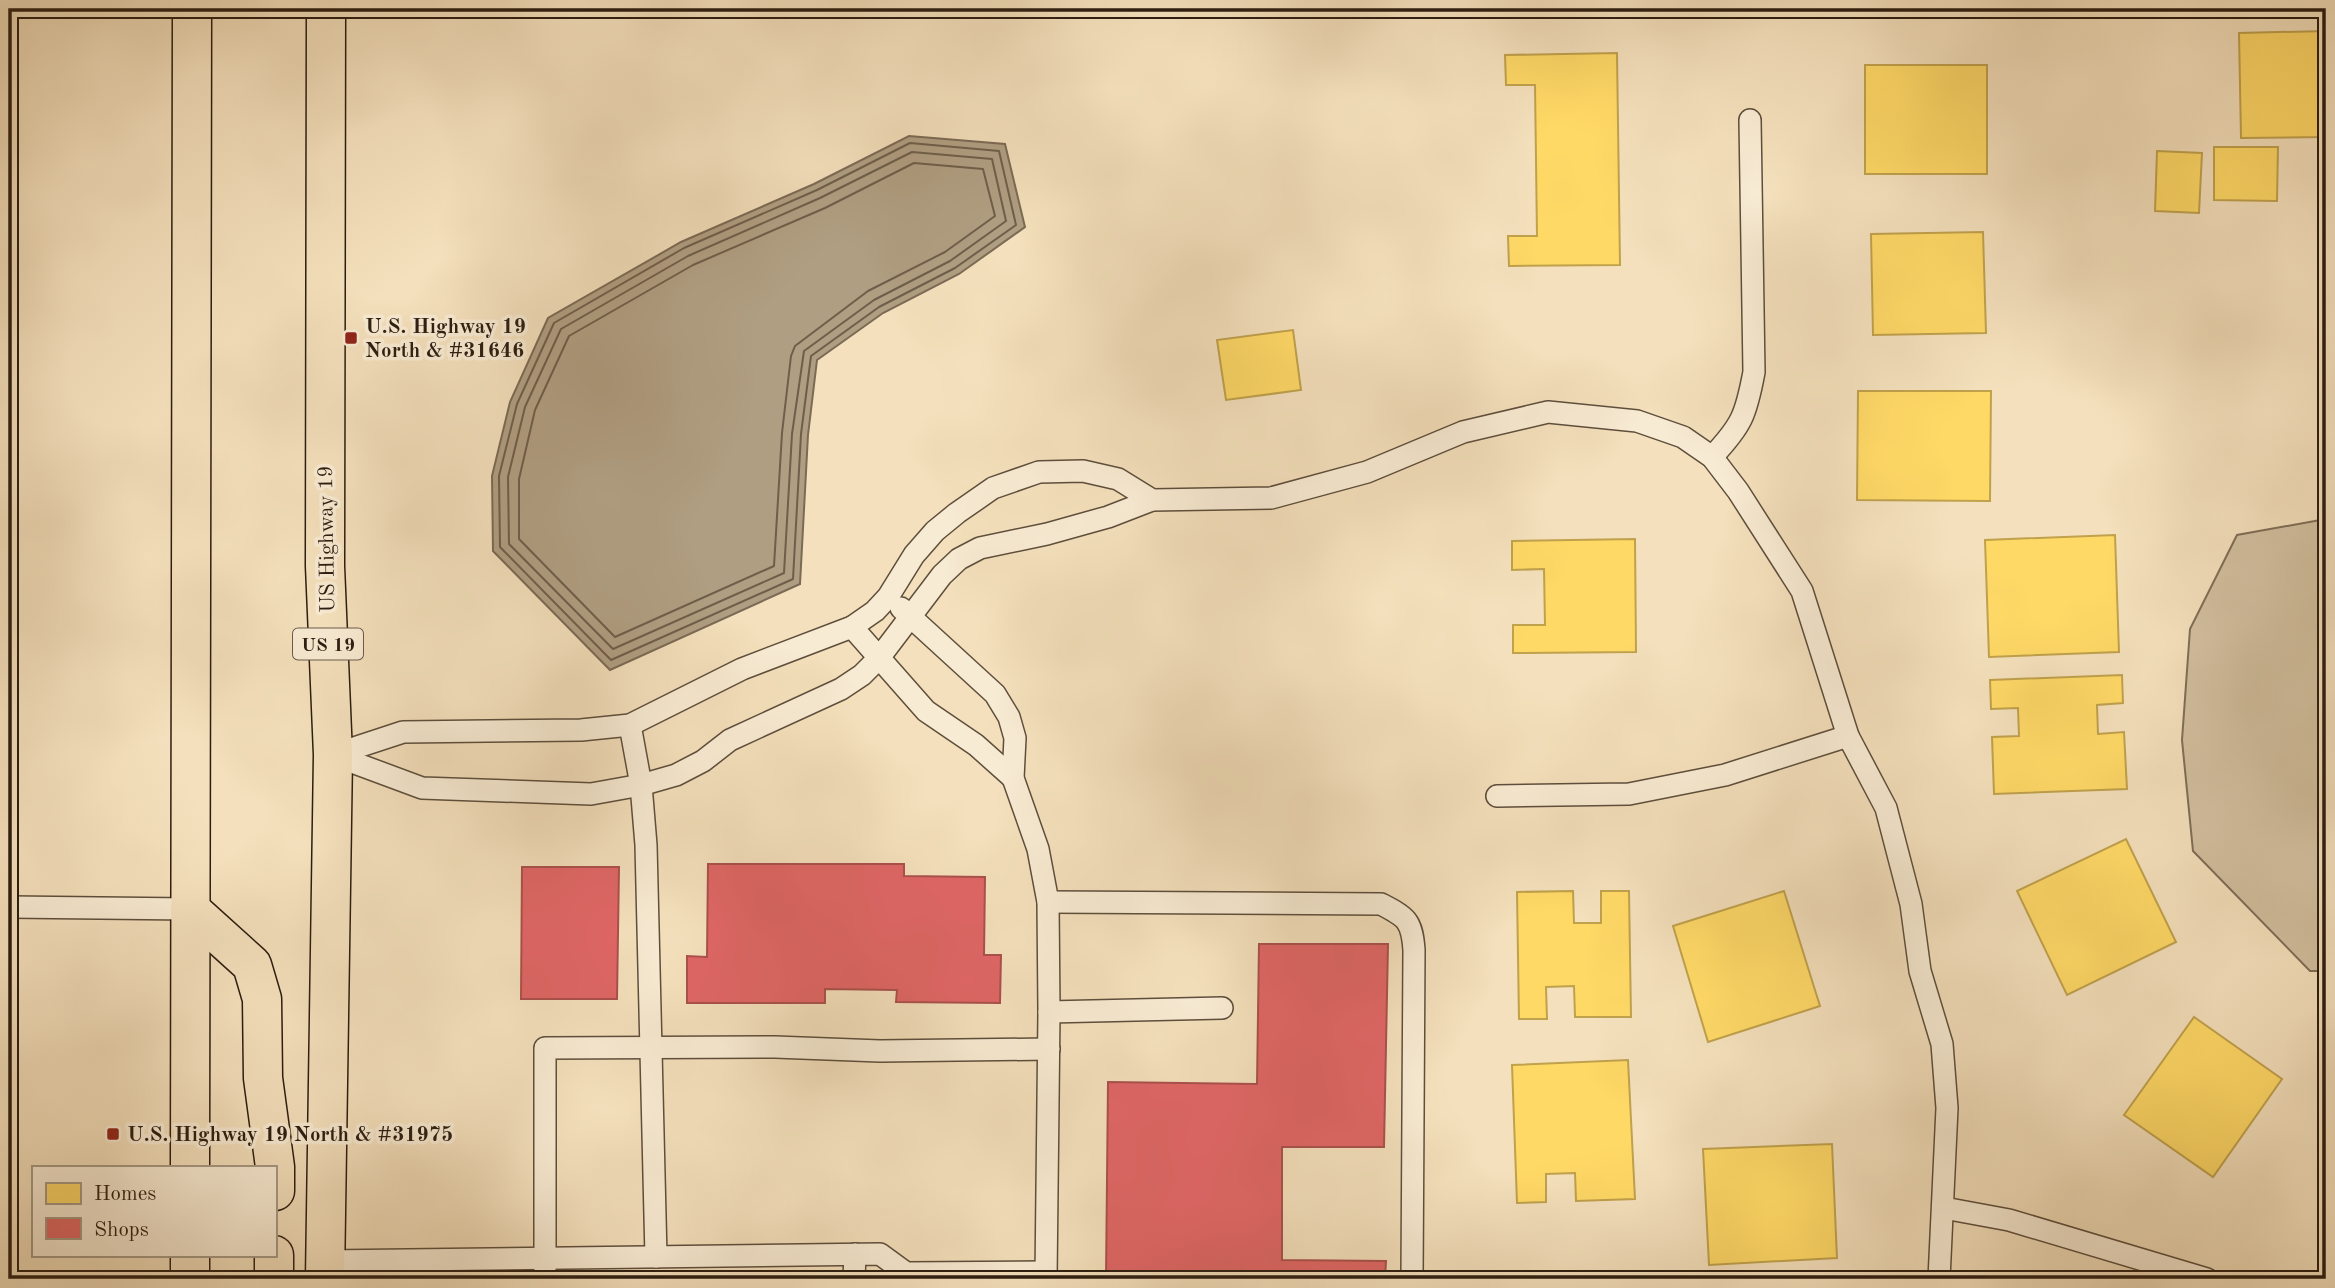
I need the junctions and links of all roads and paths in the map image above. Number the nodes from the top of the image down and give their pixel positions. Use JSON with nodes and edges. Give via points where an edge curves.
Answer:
{"nodes":[{"id":1,"x":192,"y":9,"type":"edge"},
{"id":2,"x":326,"y":9,"type":"edge"},
{"id":3,"x":1750,"y":121,"type":"dead end"},
{"id":4,"x":1712,"y":457,"type":"junction"},
{"id":5,"x":1152,"y":500,"type":"junction"},
{"id":6,"x":888,"y":597,"type":"junction"},
{"id":7,"x":910,"y":616,"type":"junction"},
{"id":8,"x":852,"y":627,"type":"junction"},
{"id":9,"x":879,"y":658,"type":"junction"},
{"id":10,"x":630,"y":725,"type":"junction"},
{"id":11,"x":1848,"y":736,"type":"junction"},
{"id":12,"x":333,"y":755,"type":"junction"},
{"id":13,"x":1013,"y":778,"type":"junction"},
{"id":14,"x":641,"y":785,"type":"junction"},
{"id":15,"x":1497,"y":796,"type":"dead end"},
{"id":16,"x":1048,"y":902,"type":"junction"},
{"id":17,"x":9,"y":908,"type":"edge"},
{"id":18,"x":190,"y":909,"type":"junction"},
{"id":19,"x":1222,"y":1008,"type":"dead end"},
{"id":20,"x":1049,"y":1012,"type":"junction"},
{"id":21,"x":652,"y":1049,"type":"junction"},
{"id":22,"x":1049,"y":1049,"type":"junction"},
{"id":23,"x":190,"y":1166,"type":"edge"},
{"id":24,"x":275,"y":1166,"type":"edge"},
{"id":25,"x":1944,"y":1208,"type":"junction"},
{"id":26,"x":855,"y":1254,"type":"junction"},
{"id":27,"x":190,"y":1256,"type":"edge"},
{"id":28,"x":274,"y":1256,"type":"edge"},
{"id":29,"x":656,"y":1257,"type":"junction"},
{"id":30,"x":545,"y":1269,"type":"edge"},
{"id":31,"x":325,"y":1270,"type":"edge"},
{"id":32,"x":1046,"y":1276,"type":"edge"},
{"id":33,"x":190,"y":1279,"type":"edge"},
{"id":34,"x":274,"y":1279,"type":"edge"},
{"id":35,"x":854,"y":1279,"type":"edge"},
{"id":36,"x":1412,"y":1279,"type":"edge"},
{"id":37,"x":1939,"y":1279,"type":"edge"},
{"id":38,"x":2207,"y":1279,"type":"edge"}],
"edges":[{"from":1,"to":18,"type":"highway"},
{"from":2,"to":12,"type":"highway","name":"US Highway 19","number":"US 19","via":[[325,566]]},
{"from":3,"to":4,"type":"lane","via":[[1754,372],[1748,409]]},
{"from":4,"to":5,"type":"lane","via":[[1683,437],[1637,421],[1548,412],[1463,432],[1367,472],[1271,498]]},
{"from":4,"to":11,"type":"lane","via":[[1802,591]]},
{"from":5,"to":6,"type":"lane","via":[[1118,479],[1083,471],[1039,472],[993,488],[935,531]]},
{"from":5,"to":7,"type":"lane","via":[[1059,531],[980,548],[942,575]]},
{"from":6,"to":7,"type":"lane"},
{"from":6,"to":8,"type":"lane"},
{"from":7,"to":9,"type":"lane"},
{"from":7,"to":13,"type":"lane","via":[[995,694],[1015,738]]},
{"from":8,"to":9,"type":"lane"},
{"from":8,"to":10,"type":"lane","via":[[742,669]]},
{"from":9,"to":13,"type":"lane","via":[[926,710]]},
{"from":9,"to":14,"type":"lane","via":[[841,689],[730,740],[676,775]]},
{"from":10,"to":12,"type":"lane","via":[[403,732]]},
{"from":10,"to":14,"type":"lane"},
{"from":11,"to":15,"type":"lane","via":[[1725,775],[1629,794]]},
{"from":11,"to":25,"type":"lane","via":[[1886,808],[1911,904],[1920,971],[1942,1044],[1947,1108]]},
{"from":12,"to":14,"type":"lane","via":[[422,788],[591,794]]},
{"from":12,"to":31,"type":"highway","name":"US Highway 19","number":"US 19"},
{"from":13,"to":16,"type":"lane","via":[[1038,849]]},
{"from":14,"to":21,"type":"lane"},
{"from":16,"to":20,"type":"lane"},
{"from":16,"to":36,"type":"lane","via":[[1381,904],[1404,916],[1413,934],[1414,950]]},
{"from":17,"to":18,"type":"lane"},
{"from":18,"to":23,"type":"highway"},
{"from":18,"to":24,"type":"highway","via":[[252,965],[262,999],[262,1078]]},
{"from":19,"to":20,"type":"lane"},
{"from":20,"to":22,"type":"lane"},
{"from":21,"to":22,"type":"lane"},
{"from":21,"to":29,"type":"lane"},
{"from":21,"to":30,"type":"lane","via":[[545,1048]]},
{"from":22,"to":32,"type":"lane"},
{"from":25,"to":37,"type":"lane"},
{"from":25,"to":38,"type":"lane","via":[[2009,1220]]},
{"from":26,"to":29,"type":"lane"},
{"from":26,"to":32,"type":"lane","via":[[880,1254],[906,1273]]},
{"from":26,"to":35,"type":"lane"},
{"from":27,"to":33,"type":"highway"},
{"from":28,"to":34,"type":"highway"},
{"from":29,"to":30,"type":"lane"},
{"from":30,"to":31,"type":"lane"}]}
